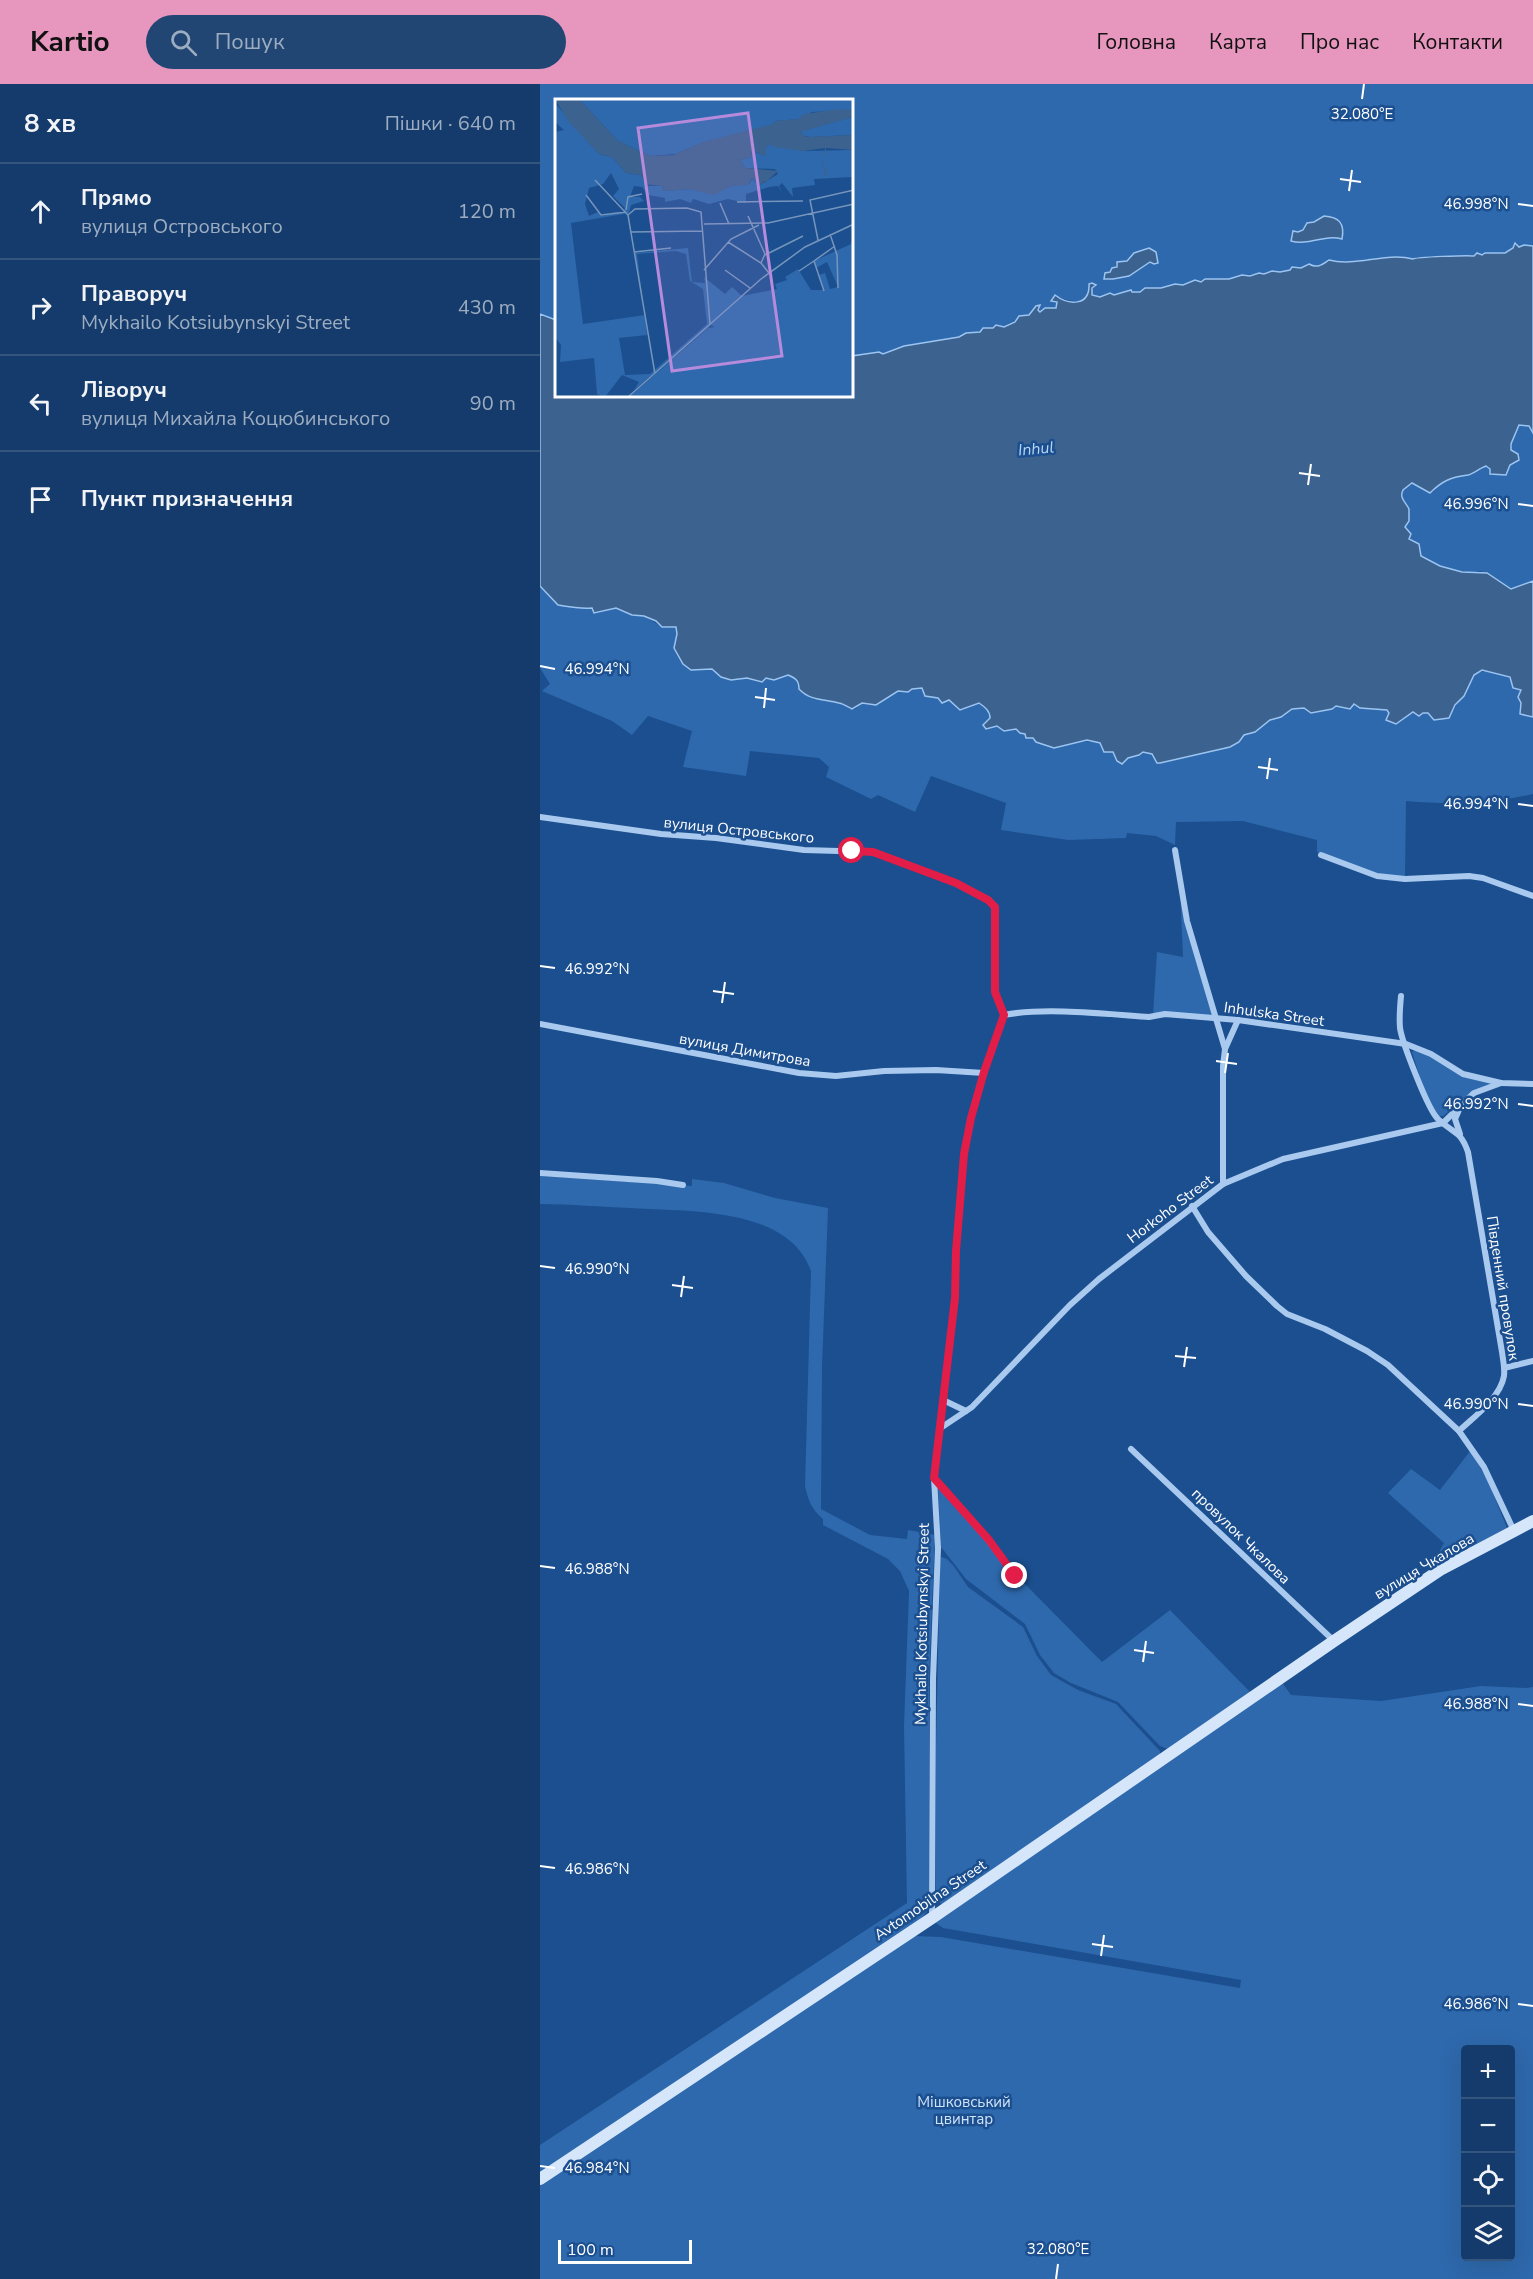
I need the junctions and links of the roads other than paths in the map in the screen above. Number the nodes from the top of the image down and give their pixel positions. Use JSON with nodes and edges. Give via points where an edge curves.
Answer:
{"nodes":[{"id":1,"x":540,"y":817,"type":"edge"},
{"id":2,"x":1175,"y":850,"type":"dead end"},
{"id":3,"x":1321,"y":855,"type":"dead end"},
{"id":4,"x":1533,"y":896,"type":"edge"},
{"id":5,"x":1401,"y":996,"type":"dead end"},
{"id":6,"x":1004,"y":1015,"type":"junction"},
{"id":7,"x":1215,"y":1018,"type":"junction"},
{"id":8,"x":1238,"y":1020,"type":"junction"},
{"id":9,"x":540,"y":1024,"type":"edge"},
{"id":10,"x":1406,"y":1044,"type":"junction"},
{"id":11,"x":1226,"y":1049,"type":"junction"},
{"id":12,"x":984,"y":1072,"type":"junction"},
{"id":13,"x":1501,"y":1083,"type":"junction"},
{"id":14,"x":1533,"y":1084,"type":"edge"},
{"id":15,"x":1461,"y":1105,"type":"junction"},
{"id":16,"x":1443,"y":1122,"type":"junction"},
{"id":17,"x":1460,"y":1135,"type":"junction"},
{"id":18,"x":540,"y":1173,"type":"edge"},
{"id":19,"x":1223,"y":1184,"type":"junction"},
{"id":20,"x":683,"y":1185,"type":"dead end"},
{"id":21,"x":1192,"y":1206,"type":"junction"},
{"id":22,"x":1533,"y":1360,"type":"edge"},
{"id":23,"x":1504,"y":1368,"type":"junction"},
{"id":24,"x":942,"y":1400,"type":"junction"},
{"id":25,"x":966,"y":1411,"type":"junction"},
{"id":26,"x":939,"y":1429,"type":"junction"},
{"id":27,"x":1460,"y":1431,"type":"junction"},
{"id":28,"x":1131,"y":1449,"type":"dead end"},
{"id":29,"x":934,"y":1478,"type":"junction"},
{"id":30,"x":1533,"y":1521,"type":"edge"},
{"id":31,"x":1514,"y":1531,"type":"junction"},
{"id":32,"x":1019,"y":1582,"type":"dead end"},
{"id":33,"x":1334,"y":1641,"type":"junction"},
{"id":34,"x":932,"y":1918,"type":"junction"},
{"id":35,"x":540,"y":2179,"type":"edge"}],
"edges":[{"from":1,"to":6,"type":"street","name":"вулиця Островського","via":[[804,850],[873,852],[956,883],[995,907],[995,992]]},
{"from":2,"to":7,"type":"street","via":[[1187,921]]},
{"from":3,"to":4,"type":"street","via":[[1377,876],[1469,876]]},
{"from":5,"to":10,"type":"street","via":[[1399,1016]]},
{"from":6,"to":7,"type":"street","name":"Inhulska Street","via":[[1047,1012]]},
{"from":6,"to":12,"type":"street","name":"Mykhailo Kotsiubynskyi Street"},
{"from":7,"to":8,"type":"street","name":"Inhulska Street"},
{"from":7,"to":11,"type":"street"},
{"from":8,"to":10,"type":"street","name":"Inhulska Street"},
{"from":8,"to":11,"type":"street"},
{"from":9,"to":12,"type":"street","name":"вулиця Димитрова","via":[[799,1073],[836,1076],[884,1071]]},
{"from":10,"to":13,"type":"street","name":"Inhulska Street","via":[[1463,1074]]},
{"from":10,"to":16,"type":"street","via":[[1421,1089],[1433,1113]]},
{"from":11,"to":19,"type":"street"},
{"from":12,"to":24,"type":"street","name":"Mykhailo Kotsiubynskyi Street","via":[[964,1154],[955,1298]]},
{"from":13,"to":14,"type":"street","name":"Inhulska Street"},
{"from":13,"to":15,"type":"street","via":[[1474,1093]]},
{"from":15,"to":16,"type":"street"},
{"from":15,"to":17,"type":"street","name":"Південний провулок","via":[[1455,1119]]},
{"from":16,"to":17,"type":"street"},
{"from":16,"to":19,"type":"street","name":"Horkoho Street","via":[[1283,1159]]},
{"from":17,"to":23,"type":"street","name":"Південний провулок","via":[[1468,1152]]},
{"from":18,"to":20,"type":"street"},
{"from":19,"to":21,"type":"street","name":"Horkoho Street"},
{"from":21,"to":25,"type":"street","name":"Horkoho Street","via":[[1070,1305]]},
{"from":21,"to":27,"type":"street","via":[[1208,1232],[1277,1306],[1388,1365]]},
{"from":22,"to":23,"type":"street"},
{"from":23,"to":27,"type":"street","name":"Південний провулок","via":[[1498,1390]]},
{"from":24,"to":25,"type":"street"},
{"from":24,"to":26,"type":"street","name":"Mykhailo Kotsiubynskyi Street"},
{"from":25,"to":26,"type":"street","name":"Horkoho Street"},
{"from":26,"to":29,"type":"street","name":"Mykhailo Kotsiubynskyi Street"},
{"from":27,"to":31,"type":"street","via":[[1485,1467]]},
{"from":28,"to":33,"type":"street","name":"провулок Чкалова"},
{"from":29,"to":32,"type":"street","via":[[989,1540]]},
{"from":29,"to":34,"type":"street","name":"Mykhailo Kotsiubynskyi Street","via":[[938,1548]]},
{"from":30,"to":31,"type":"street","name":"вулиця Чкалова"},
{"from":31,"to":33,"type":"street","name":"вулиця Чкалова","via":[[1440,1570]]},
{"from":33,"to":34,"type":"street","name":"Avtomobilna Street"},
{"from":34,"to":35,"type":"street","name":"Avtomobilna Street","via":[[923,1928]]}]}
